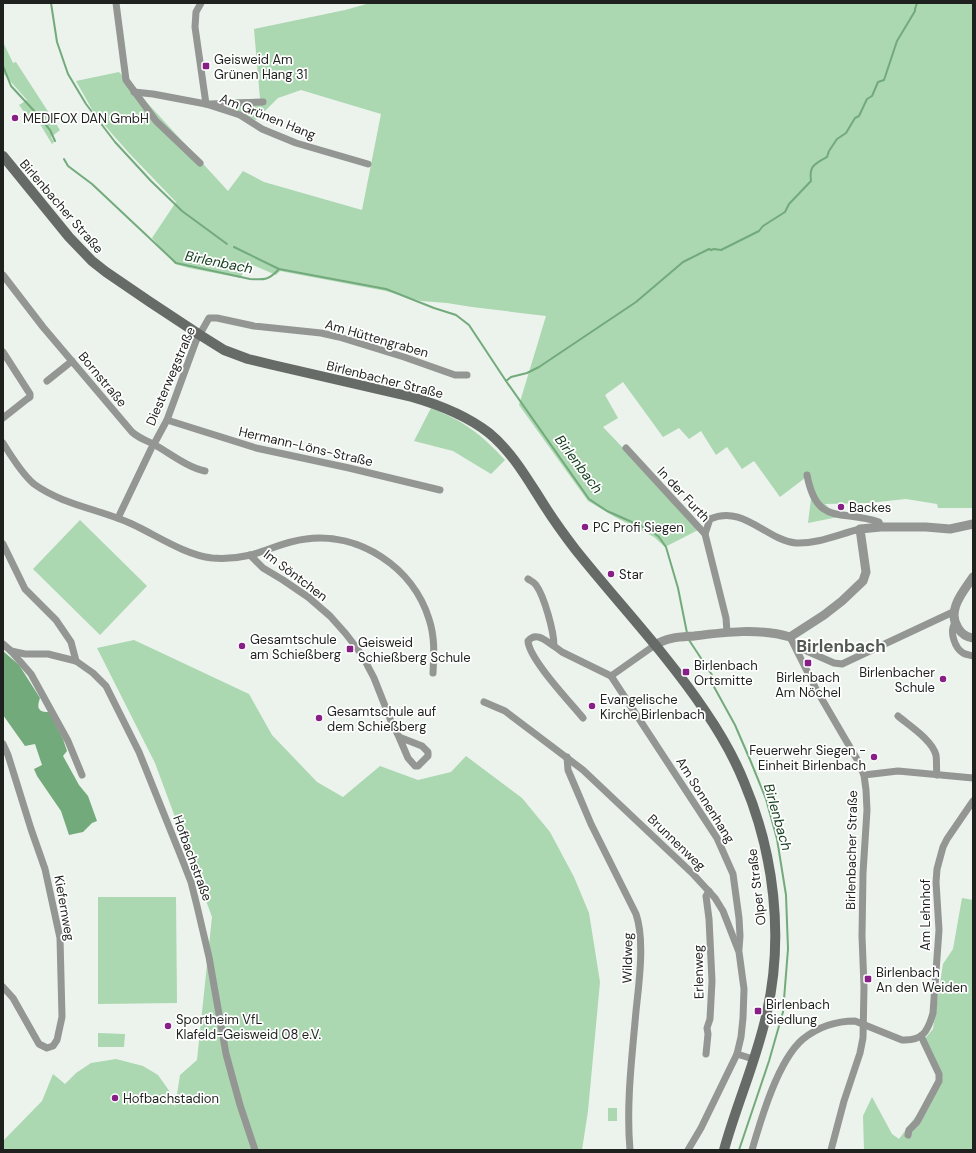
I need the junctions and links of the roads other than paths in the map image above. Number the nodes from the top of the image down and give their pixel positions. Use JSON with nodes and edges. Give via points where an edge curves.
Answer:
{"nodes":[{"id":1,"x":116,"y":3,"type":"edge"},
{"id":2,"x":201,"y":3,"type":"edge"},
{"id":3,"x":134,"y":92,"type":"junction"},
{"id":4,"x":263,"y":102,"type":"dead end"},
{"id":5,"x":206,"y":104,"type":"junction"},
{"id":6,"x":3,"y":156,"type":"edge"},
{"id":7,"x":200,"y":164,"type":"dead end"},
{"id":8,"x":368,"y":164,"type":"dead end"},
{"id":9,"x":3,"y":275,"type":"edge"},
{"id":10,"x":209,"y":318,"type":"joint"},
{"id":11,"x":200,"y":335,"type":"junction"},
{"id":12,"x":3,"y":352,"type":"edge"},
{"id":13,"x":72,"y":361,"type":"junction"},
{"id":14,"x":466,"y":375,"type":"dead end"},
{"id":15,"x":47,"y":381,"type":"dead end"},
{"id":16,"x":3,"y":418,"type":"edge"},
{"id":17,"x":167,"y":420,"type":"junction"},
{"id":18,"x":3,"y":443,"type":"edge"},
{"id":19,"x":153,"y":446,"type":"junction"},
{"id":20,"x":626,"y":448,"type":"dead end"},
{"id":21,"x":206,"y":471,"type":"dead end"},
{"id":22,"x":807,"y":475,"type":"dead end"},
{"id":23,"x":440,"y":490,"type":"dead end"},
{"id":24,"x":118,"y":518,"type":"junction"},
{"id":25,"x":973,"y":524,"type":"edge"},
{"id":26,"x":881,"y":527,"type":"junction"},
{"id":27,"x":860,"y":529,"type":"junction"},
{"id":28,"x":705,"y":534,"type":"junction"},
{"id":29,"x":3,"y":544,"type":"edge"},
{"id":30,"x":250,"y":555,"type":"junction"},
{"id":31,"x":973,"y":577,"type":"edge"},
{"id":32,"x":528,"y":579,"type":"dead end"},
{"id":33,"x":953,"y":612,"type":"junction"},
{"id":34,"x":955,"y":623,"type":"junction"},
{"id":35,"x":727,"y":632,"type":"junction"},
{"id":36,"x":790,"y":636,"type":"junction"},
{"id":37,"x":973,"y":638,"type":"edge"},
{"id":38,"x":3,"y":644,"type":"edge"},
{"id":39,"x":655,"y":645,"type":"junction"},
{"id":40,"x":554,"y":646,"type":"junction"},
{"id":41,"x":797,"y":650,"type":"junction"},
{"id":42,"x":11,"y":651,"type":"junction"},
{"id":43,"x":973,"y":656,"type":"edge"},
{"id":44,"x":76,"y":661,"type":"junction"},
{"id":45,"x":433,"y":673,"type":"dead end"},
{"id":46,"x":611,"y":676,"type":"junction"},
{"id":47,"x":484,"y":702,"type":"dead end"},
{"id":48,"x":898,"y":716,"type":"dead end"},
{"id":49,"x":583,"y":718,"type":"dead end"},
{"id":50,"x":399,"y":737,"type":"dead end"},
{"id":51,"x":3,"y":744,"type":"edge"},
{"id":52,"x":567,"y":757,"type":"junction"},
{"id":53,"x":937,"y":774,"type":"junction"},
{"id":54,"x":82,"y":775,"type":"dead end"},
{"id":55,"x":864,"y":775,"type":"junction"},
{"id":56,"x":973,"y":778,"type":"edge"},
{"id":57,"x":973,"y":801,"type":"edge"},
{"id":58,"x":708,"y":891,"type":"junction"},
{"id":59,"x":738,"y":952,"type":"junction"},
{"id":60,"x":3,"y":987,"type":"edge"},
{"id":61,"x":863,"y":1025,"type":"junction"},
{"id":62,"x":921,"y":1036,"type":"junction"},
{"id":63,"x":706,"y":1054,"type":"dead end"},
{"id":64,"x":737,"y":1054,"type":"junction"},
{"id":65,"x":753,"y":1059,"type":"junction"},
{"id":66,"x":908,"y":1135,"type":"dead end"},
{"id":67,"x":255,"y":1150,"type":"edge"},
{"id":68,"x":630,"y":1150,"type":"edge"},
{"id":69,"x":688,"y":1150,"type":"edge"},
{"id":70,"x":724,"y":1150,"type":"edge"},
{"id":71,"x":752,"y":1150,"type":"edge"},
{"id":72,"x":831,"y":1150,"type":"edge"}],
"edges":[{"from":1,"to":3,"type":"street","via":[[126,80]]},
{"from":2,"to":5,"type":"street","name":"Am Grünen Hang","via":[[196,12],[195,27]]},
{"from":3,"to":5,"type":"street"},
{"from":3,"to":7,"type":"street","via":[[160,126]]},
{"from":4,"to":5,"type":"street","name":"Am Grünen Hang"},
{"from":5,"to":8,"type":"street","name":"Am Grünen Hang","via":[[240,115],[262,129],[296,143]]},
{"from":6,"to":11,"type":"main road","name":"Birlenbacher Straße","via":[[69,237],[92,260]]},
{"from":9,"to":13,"type":"street","name":"Bornstraße"},
{"from":10,"to":11,"type":"street","name":"Diesterwegstraße"},
{"from":10,"to":14,"type":"street","name":"Am Hüttengraben","via":[[321,333],[456,375]]},
{"from":11,"to":17,"type":"street","name":"Diesterwegstraße"},
{"from":11,"to":39,"type":"main road","name":"Birlenbacher Straße","via":[[224,350],[248,359],[412,396],[457,413],[480,427],[508,452],[572,545]]},
{"from":12,"to":16,"type":"street","via":[[30,397]]},
{"from":13,"to":15,"type":"street"},
{"from":13,"to":19,"type":"street","name":"Bornstraße","via":[[132,432]]},
{"from":17,"to":19,"type":"street","name":"Diesterwegstraße"},
{"from":17,"to":23,"type":"street","name":"Hermann-Löns-Straße","via":[[256,448]]},
{"from":18,"to":24,"type":"street","via":[[33,482],[48,493]]},
{"from":19,"to":21,"type":"street","name":"Bornstraße","via":[[196,469]]},
{"from":19,"to":24,"type":"street","name":"Diesterwegstraße"},
{"from":20,"to":28,"type":"street","name":"In der Furth"},
{"from":22,"to":26,"type":"street","via":[[814,498],[822,508],[831,514],[879,522]]},
{"from":24,"to":30,"type":"street","via":[[172,545],[210,558]]},
{"from":25,"to":26,"type":"street","via":[[950,529]]},
{"from":26,"to":27,"type":"street"},
{"from":27,"to":28,"type":"street","via":[[818,541],[796,543],[779,538],[745,519],[724,515],[710,519]]},
{"from":27,"to":36,"type":"street","via":[[866,572],[863,581],[824,616]]},
{"from":28,"to":35,"type":"street","name":"In der Furth","via":[[726,618]]},
{"from":29,"to":44,"type":"street","via":[[25,589],[56,620],[71,642]]},
{"from":30,"to":45,"type":"street","via":[[288,542],[320,538],[344,541],[379,554],[411,584],[429,618],[434,641]]},
{"from":30,"to":50,"type":"street","name":"Im Söntchen","via":[[263,568],[308,597],[346,634],[362,655],[374,678]]},
{"from":31,"to":33,"type":"street"},
{"from":32,"to":40,"type":"street","via":[[534,583],[541,596],[554,637]]},
{"from":33,"to":34,"type":"street"},
{"from":33,"to":41,"type":"street","via":[[842,664],[802,649]]},
{"from":34,"to":37,"type":"street","via":[[964,635]]},
{"from":34,"to":43,"type":"street","via":[[952,627],[956,644],[963,653]]},
{"from":35,"to":36,"type":"street","via":[[763,632]]},
{"from":35,"to":39,"type":"street","via":[[662,640]]},
{"from":36,"to":41,"type":"street","name":"Birlenbacher Straße"},
{"from":38,"to":42,"type":"street"},
{"from":39,"to":46,"type":"street"},
{"from":39,"to":65,"type":"main road","name":"Olper Straße","via":[[704,709],[730,752],[744,781],[765,844],[774,912],[774,953],[767,1011]]},
{"from":40,"to":46,"type":"street"},
{"from":40,"to":49,"type":"street","via":[[540,637],[534,636],[528,641],[539,664]]},
{"from":41,"to":55,"type":"street","name":"Birlenbacher Straße"},
{"from":42,"to":44,"type":"street","name":"Hofbachstraße","via":[[48,654]]},
{"from":42,"to":54,"type":"street","via":[[32,674],[68,741]]},
{"from":44,"to":67,"type":"street","name":"Hofbachstraße","via":[[106,686],[139,752],[186,870],[202,924],[226,1054]]},
{"from":46,"to":59,"type":"street","name":"Am Sonnenhang","via":[[717,838],[726,856],[733,874],[739,918]]},
{"from":47,"to":52,"type":"street","name":"Brunnenweg","via":[[492,710],[505,711]]},
{"from":48,"to":53,"type":"street","via":[[932,746],[936,755]]},
{"from":51,"to":60,"type":"street","name":"Kiefernweg","via":[[45,869],[60,938],[62,1017],[58,1040],[53,1046],[47,1048],[39,1044],[13,998]]},
{"from":52,"to":58,"type":"street","name":"Brunnenweg","via":[[630,814]]},
{"from":52,"to":68,"type":"street","name":"Wildweg","via":[[568,770],[591,824],[639,924],[640,972],[628,1125]]},
{"from":53,"to":55,"type":"street","via":[[898,771]]},
{"from":53,"to":56,"type":"street"},
{"from":55,"to":61,"type":"street","name":"Birlenbacher Straße","via":[[867,810],[863,873]]},
{"from":57,"to":62,"type":"street","name":"Am Lehnhof","via":[[947,839],[937,869],[940,930],[933,1013],[930,1026]]},
{"from":58,"to":59,"type":"street","name":"Brunnenweg","via":[[723,911]]},
{"from":58,"to":63,"type":"street","name":"Erlenweg","via":[[706,896],[712,981]]},
{"from":59,"to":64,"type":"street","name":"Brunnenweg","via":[[744,989]]},
{"from":61,"to":62,"type":"street","via":[[902,1040]]},
{"from":61,"to":71,"type":"street","via":[[846,1021],[828,1025],[803,1039],[794,1048],[772,1089]]},
{"from":61,"to":72,"type":"street","name":"Birlenbacher Straße","via":[[860,1053]]},
{"from":62,"to":66,"type":"street","via":[[939,1074],[939,1081]]},
{"from":64,"to":65,"type":"street"},
{"from":64,"to":69,"type":"street","name":"Brunnenweg"},
{"from":65,"to":70,"type":"main road","name":"Olper Straße"}]}
